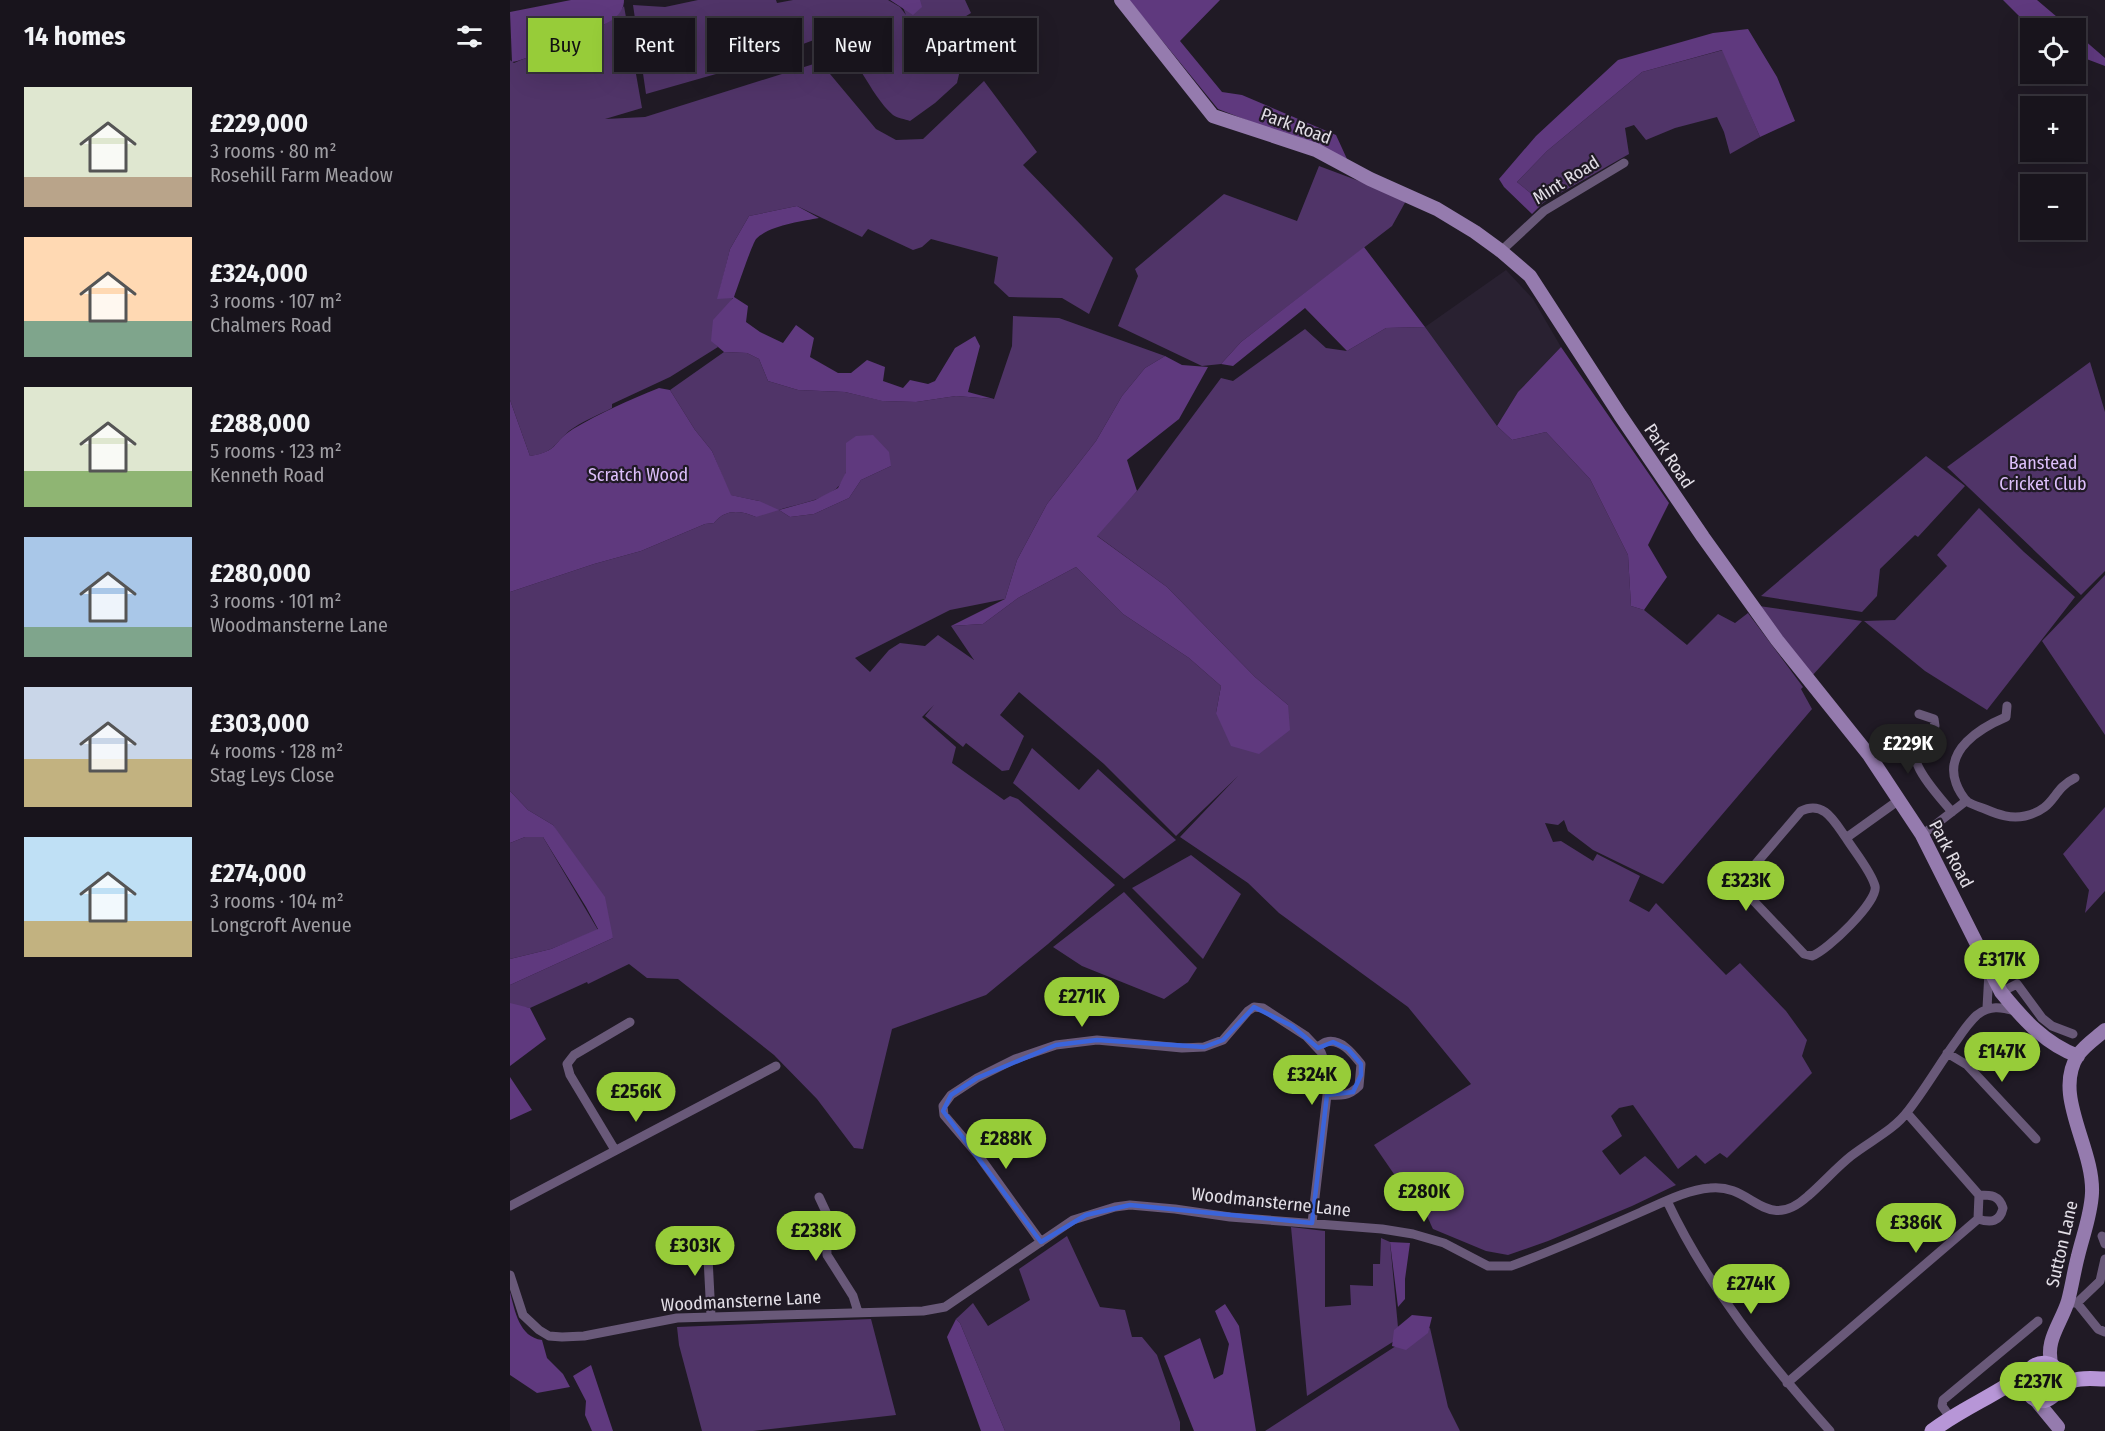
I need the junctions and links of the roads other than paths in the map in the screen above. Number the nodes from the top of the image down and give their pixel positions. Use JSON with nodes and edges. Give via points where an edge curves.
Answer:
{"nodes":[{"id":1,"x":1121,"y":0,"type":"edge"},
{"id":2,"x":1624,"y":163,"type":"dead end"},
{"id":3,"x":1501,"y":251,"type":"junction"},
{"id":4,"x":2007,"y":706,"type":"dead end"},
{"id":5,"x":1919,"y":714,"type":"dead end"},
{"id":6,"x":2075,"y":778,"type":"dead end"},
{"id":7,"x":1899,"y":800,"type":"junction"},
{"id":8,"x":1966,"y":801,"type":"junction"},
{"id":9,"x":1952,"y":812,"type":"junction"},
{"id":10,"x":1923,"y":835,"type":"junction"},
{"id":11,"x":1846,"y":838,"type":"junction"},
{"id":12,"x":1989,"y":971,"type":"junction"},
{"id":13,"x":2001,"y":992,"type":"junction"},
{"id":14,"x":1988,"y":1008,"type":"junction"},
{"id":15,"x":2016,"y":1011,"type":"junction"},
{"id":16,"x":630,"y":1022,"type":"dead end"},
{"id":17,"x":2105,"y":1030,"type":"edge"},
{"id":18,"x":2047,"y":1031,"type":"junction"},
{"id":19,"x":2073,"y":1034,"type":"dead end"},
{"id":20,"x":1317,"y":1047,"type":"junction"},
{"id":21,"x":1947,"y":1053,"type":"junction"},
{"id":22,"x":2078,"y":1056,"type":"junction"},
{"id":23,"x":776,"y":1066,"type":"dead end"},
{"id":24,"x":1327,"y":1095,"type":"junction"},
{"id":25,"x":1907,"y":1113,"type":"junction"},
{"id":26,"x":2036,"y":1139,"type":"dead end"},
{"id":27,"x":615,"y":1150,"type":"junction"},
{"id":28,"x":1979,"y":1195,"type":"junction"},
{"id":29,"x":819,"y":1197,"type":"dead end"},
{"id":30,"x":1667,"y":1201,"type":"junction"},
{"id":31,"x":510,"y":1206,"type":"edge"},
{"id":32,"x":1978,"y":1219,"type":"junction"},
{"id":33,"x":1312,"y":1224,"type":"junction"},
{"id":34,"x":696,"y":1234,"type":"dead end"},
{"id":35,"x":1041,"y":1242,"type":"junction"},
{"id":36,"x":2105,"y":1259,"type":"edge"},
{"id":37,"x":510,"y":1275,"type":"edge"},
{"id":38,"x":2072,"y":1303,"type":"junction"},
{"id":39,"x":858,"y":1312,"type":"junction"},
{"id":40,"x":711,"y":1316,"type":"junction"},
{"id":41,"x":2038,"y":1321,"type":"dead end"},
{"id":42,"x":2105,"y":1332,"type":"edge"},
{"id":43,"x":2053,"y":1333,"type":"junction"},
{"id":44,"x":2055,"y":1368,"type":"junction"},
{"id":45,"x":2030,"y":1369,"type":"junction"},
{"id":46,"x":2104,"y":1379,"type":"edge"},
{"id":47,"x":1787,"y":1383,"type":"junction"},
{"id":48,"x":1998,"y":1393,"type":"junction"},
{"id":49,"x":2057,"y":1393,"type":"junction"},
{"id":50,"x":2031,"y":1396,"type":"junction"},
{"id":51,"x":1950,"y":1417,"type":"junction"},
{"id":52,"x":2058,"y":1429,"type":"edge"},
{"id":53,"x":1830,"y":1431,"type":"edge"},
{"id":54,"x":1932,"y":1431,"type":"edge"}],
"edges":[{"from":1,"to":3,"type":"street","name":"Park Road","via":[[1213,116],[1316,150],[1437,209]]},
{"from":2,"to":3,"type":"street","name":"Mint Road","via":[[1544,211]]},
{"from":3,"to":7,"type":"street","name":"Park Road","via":[[1530,276],[1716,555]]},
{"from":4,"to":8,"type":"street","via":[[2006,717],[1985,726],[1957,754],[1953,772]]},
{"from":5,"to":9,"type":"street","via":[[1934,719],[1935,726],[1916,751],[1917,765]]},
{"from":6,"to":8,"type":"street","via":[[2063,784],[2049,805],[2026,816],[2001,816]]},
{"from":7,"to":10,"type":"street","name":"Park Road"},
{"from":7,"to":11,"type":"street"},
{"from":8,"to":9,"type":"street"},
{"from":9,"to":10,"type":"street"},
{"from":10,"to":12,"type":"street","name":"Park Road"},
{"from":11,"to":11,"type":"street","via":[[1820,808],[1801,811],[1747,874],[1743,884],[1749,896],[1804,954],[1812,956],[1828,948],[1873,898],[1875,885]]},
{"from":12,"to":13,"type":"street","name":"Park Road"},
{"from":12,"to":14,"type":"street"},
{"from":13,"to":15,"type":"street","name":"Park Road"},
{"from":13,"to":18,"type":"street","via":[[2017,984],[2042,1017]]},
{"from":14,"to":15,"type":"street"},
{"from":14,"to":21,"type":"street","name":"Woodmansterne Lane","via":[[1971,1021]]},
{"from":15,"to":18,"type":"street","name":"Park Road"},
{"from":16,"to":27,"type":"street","via":[[574,1055],[567,1064]]},
{"from":17,"to":22,"type":"street"},
{"from":18,"to":19,"type":"street"},
{"from":18,"to":22,"type":"street","name":"Park Road","via":[[2066,1051]]},
{"from":20,"to":24,"type":"street","via":[[1327,1068]]},
{"from":20,"to":24,"type":"street","via":[[1327,1042],[1339,1044],[1361,1064],[1359,1086],[1353,1092]]},
{"from":20,"to":35,"type":"street","via":[[1292,1026],[1263,1008],[1254,1007],[1223,1040],[1204,1047],[1097,1040],[1056,1045],[1015,1059],[951,1095],[944,1115]]},
{"from":21,"to":25,"type":"street","name":"Woodmansterne Lane"},
{"from":21,"to":26,"type":"street","via":[[1967,1065]]},
{"from":22,"to":38,"type":"street","name":"Sutton Lane","via":[[2068,1082],[2069,1099],[2088,1158],[2092,1192]]},
{"from":23,"to":27,"type":"street"},
{"from":24,"to":33,"type":"street"},
{"from":25,"to":28,"type":"street"},
{"from":25,"to":30,"type":"street","name":"Woodmansterne Lane","via":[[1788,1210],[1770,1210],[1726,1188],[1707,1188]]},
{"from":27,"to":31,"type":"street"},
{"from":28,"to":32,"type":"street"},
{"from":28,"to":32,"type":"street","via":[[1997,1198],[2003,1208],[1995,1221]]},
{"from":29,"to":39,"type":"street","via":[[826,1212],[827,1254],[853,1296]]},
{"from":30,"to":33,"type":"street","name":"Woodmansterne Lane","via":[[1502,1268],[1488,1266],[1444,1243],[1413,1234]]},
{"from":30,"to":47,"type":"street","via":[[1722,1297]]},
{"from":32,"to":47,"type":"street"},
{"from":33,"to":35,"type":"street","name":"Woodmansterne Lane","via":[[1131,1205],[1073,1220]]},
{"from":34,"to":40,"type":"street","via":[[708,1258]]},
{"from":35,"to":39,"type":"street","name":"Woodmansterne Lane","via":[[945,1307]]},
{"from":36,"to":38,"type":"street","via":[[2100,1281]]},
{"from":37,"to":40,"type":"street","name":"Woodmansterne Lane","via":[[524,1315],[549,1336],[584,1336],[677,1318]]},
{"from":38,"to":42,"type":"street"},
{"from":38,"to":43,"type":"street","name":"Sutton Lane"},
{"from":39,"to":40,"type":"street","name":"Woodmansterne Lane"},
{"from":41,"to":51,"type":"street","via":[[1942,1401]]},
{"from":43,"to":44,"type":"street","name":"Sutton Lane","via":[[2049,1350]]},
{"from":43,"to":45,"type":"street","name":"Sutton Lane"},
{"from":44,"to":45,"type":"main road","via":[[2043,1363]]},
{"from":44,"to":46,"type":"main road"},
{"from":44,"to":49,"type":"main road","via":[[2062,1380]]},
{"from":45,"to":48,"type":"main road"},
{"from":45,"to":50,"type":"main road","via":[[2024,1380]]},
{"from":46,"to":49,"type":"main road","via":[[2083,1378]]},
{"from":47,"to":53,"type":"street"},
{"from":48,"to":50,"type":"main road","via":[[2013,1390]]},
{"from":48,"to":51,"type":"main road"},
{"from":49,"to":50,"type":"main road","via":[[2048,1399]]},
{"from":49,"to":52,"type":"street","via":[[2053,1407]]},
{"from":50,"to":52,"type":"street"},
{"from":51,"to":54,"type":"main road"}]}
